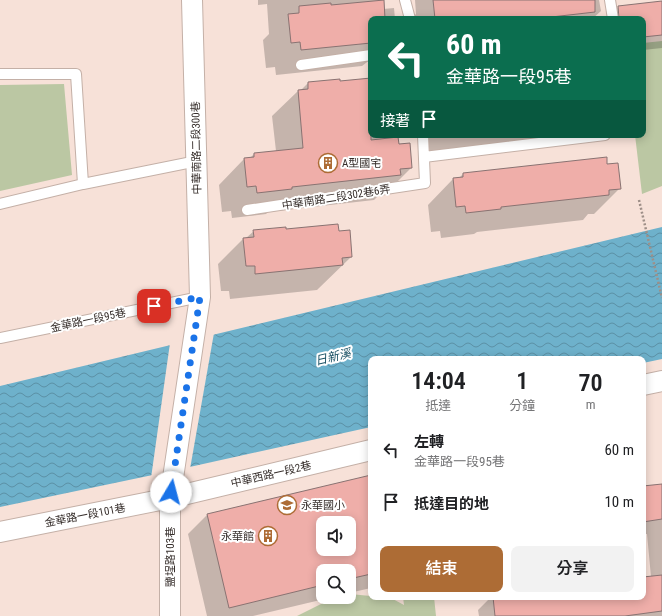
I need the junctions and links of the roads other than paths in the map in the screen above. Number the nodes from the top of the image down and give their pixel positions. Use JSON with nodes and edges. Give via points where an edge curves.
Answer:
{"nodes":[{"id":1,"x":192,"y":0,"type":"edge"},
{"id":2,"x":406,"y":0,"type":"edge"},
{"id":3,"x":610,"y":0,"type":"edge"},
{"id":4,"x":409,"y":16,"type":"edge"},
{"id":5,"x":613,"y":16,"type":"edge"},
{"id":6,"x":368,"y":55,"type":"edge"},
{"id":7,"x":301,"y":65,"type":"dead end"},
{"id":8,"x":0,"y":74,"type":"edge"},
{"id":9,"x":423,"y":138,"type":"edge"},
{"id":10,"x":580,"y":138,"type":"edge"},
{"id":11,"x":424,"y":157,"type":"junction"},
{"id":12,"x":197,"y":162,"type":"junction"},
{"id":13,"x":83,"y":184,"type":"junction"},
{"id":14,"x":0,"y":204,"type":"edge"},
{"id":15,"x":247,"y":210,"type":"dead end"},
{"id":16,"x":200,"y":297,"type":"junction"},
{"id":17,"x":0,"y":338,"type":"edge"},
{"id":18,"x":662,"y":381,"type":"edge"},
{"id":19,"x":646,"y":384,"type":"edge"},
{"id":20,"x":368,"y":451,"type":"edge"},
{"id":21,"x":171,"y":490,"type":"junction"},
{"id":22,"x":0,"y":532,"type":"edge"},
{"id":23,"x":170,"y":616,"type":"edge"}],
"edges":[{"from":1,"to":12,"type":"street","name":"中華南路二段300巷"},
{"from":2,"to":4,"type":"lane"},
{"from":3,"to":5,"type":"lane"},
{"from":6,"to":7,"type":"lane"},
{"from":8,"to":13,"type":"lane","via":[[76,74]]},
{"from":9,"to":11,"type":"lane"},
{"from":10,"to":11,"type":"lane"},
{"from":11,"to":15,"type":"lane","name":"中華南路二段302巷6弄","via":[[425,183]]},
{"from":12,"to":13,"type":"lane"},
{"from":12,"to":16,"type":"street","name":"中華南路二段300巷"},
{"from":13,"to":14,"type":"lane"},
{"from":16,"to":17,"type":"lane","name":"金華路一段95巷"},
{"from":16,"to":21,"type":"street","name":"中華南路二段300巷"},
{"from":18,"to":19,"type":"street"},
{"from":20,"to":21,"type":"street","name":"中華西路一段2巷"},
{"from":21,"to":22,"type":"street","name":"金華路一段101巷"},
{"from":21,"to":23,"type":"street","name":"鹽埕路103巷"}]}
